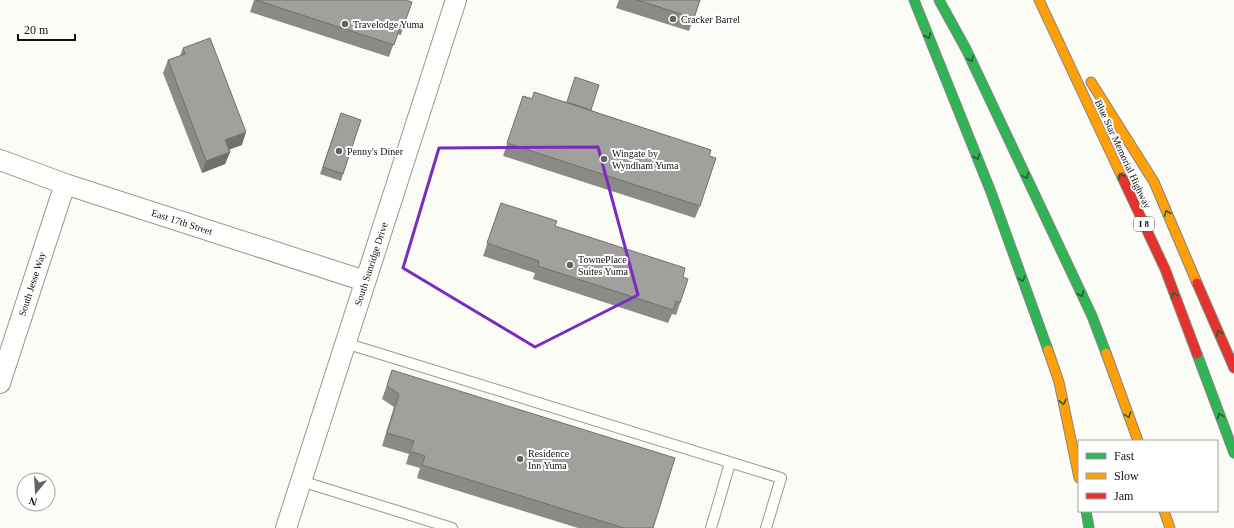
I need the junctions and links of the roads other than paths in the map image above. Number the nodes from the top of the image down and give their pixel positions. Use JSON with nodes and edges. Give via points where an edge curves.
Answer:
{"nodes":[{"id":1,"x":456,"y":0,"type":"edge"},
{"id":2,"x":914,"y":0,"type":"edge"},
{"id":3,"x":939,"y":0,"type":"edge"},
{"id":4,"x":1040,"y":2,"type":"edge"},
{"id":5,"x":1078,"y":63,"type":"dead end"},
{"id":6,"x":1087,"y":76,"type":"dead end"},
{"id":7,"x":0,"y":160,"type":"edge"},
{"id":8,"x":64,"y":184,"type":"junction"},
{"id":9,"x":365,"y":281,"type":"junction"},
{"id":10,"x":345,"y":343,"type":"junction"},
{"id":11,"x":1234,"y":368,"type":"edge"},
{"id":12,"x":0,"y":383,"type":"edge"},
{"id":13,"x":1138,"y":440,"type":"edge"},
{"id":14,"x":1234,"y":453,"type":"edge"},
{"id":15,"x":730,"y":462,"type":"junction"},
{"id":16,"x":1078,"y":473,"type":"edge"},
{"id":17,"x":301,"y":481,"type":"junction"},
{"id":18,"x":1086,"y":512,"type":"edge"},
{"id":19,"x":1164,"y":512,"type":"edge"},
{"id":20,"x":286,"y":528,"type":"edge"},
{"id":21,"x":452,"y":528,"type":"edge"},
{"id":22,"x":711,"y":528,"type":"edge"},
{"id":23,"x":766,"y":528,"type":"edge"},
{"id":24,"x":1090,"y":528,"type":"edge"},
{"id":25,"x":1170,"y":528,"type":"edge"}],
"edges":[{"from":1,"to":9,"type":"street","name":"South Sunridge Drive"},
{"from":2,"to":16,"type":"highway","one_way":true,"via":[[991,192],[1059,382]]},
{"from":3,"to":13,"type":"highway","one_way":true,"via":[[966,49],[1092,316]]},
{"from":4,"to":5,"type":"highway"},
{"from":14,"to":4,"type":"highway","name":"Blue Star Memorial Highway","number":"I 8","one_way":true,"via":[[1164,269]]},
{"from":11,"to":6,"type":"highway","one_way":true,"via":[[1154,182]]},
{"from":7,"to":8,"type":"street","name":"East 17th Street"},
{"from":8,"to":9,"type":"street","name":"East 17th Street"},
{"from":8,"to":12,"type":"street","name":"South Jesse Way"},
{"from":9,"to":10,"type":"street","name":"South Sunridge Drive"},
{"from":10,"to":15,"type":"lane"},
{"from":10,"to":17,"type":"street","name":"South Sunridge Drive"},
{"from":15,"to":22,"type":"lane"},
{"from":15,"to":23,"type":"lane","via":[[781,478]]},
{"from":17,"to":20,"type":"street","name":"South Sunridge Drive"},
{"from":17,"to":21,"type":"lane"},
{"from":18,"to":24,"type":"highway"},
{"from":19,"to":25,"type":"highway"}]}
